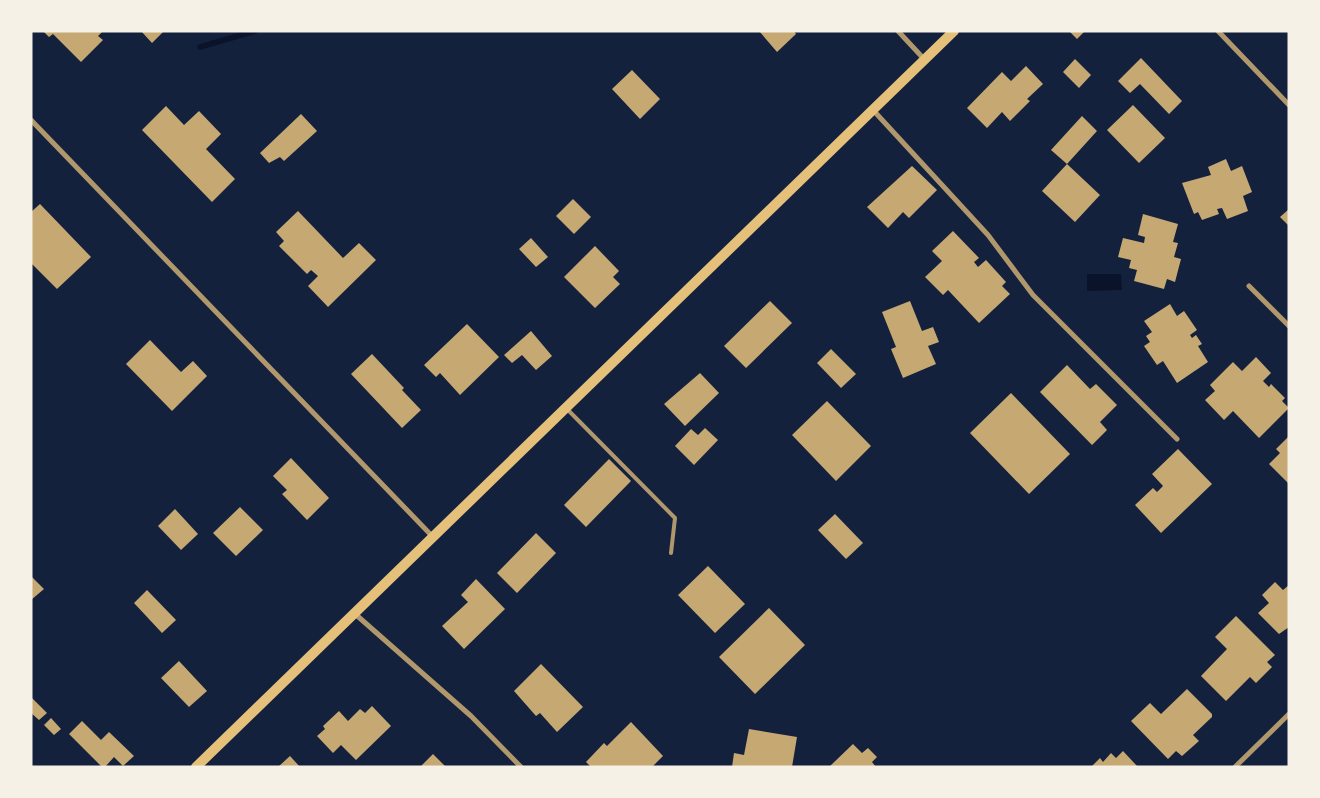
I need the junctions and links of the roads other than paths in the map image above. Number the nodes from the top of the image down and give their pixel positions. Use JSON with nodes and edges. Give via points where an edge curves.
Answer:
{"nodes":[{"id":1,"x":898,"y":31,"type":"edge"},
{"id":2,"x":954,"y":31,"type":"edge"},
{"id":3,"x":1218,"y":31,"type":"edge"},
{"id":4,"x":924,"y":59,"type":"junction"},
{"id":5,"x":1289,"y":104,"type":"edge"},
{"id":6,"x":873,"y":109,"type":"junction"},
{"id":7,"x":31,"y":120,"type":"edge"},
{"id":8,"x":1249,"y":286,"type":"dead end"},
{"id":9,"x":1289,"y":326,"type":"edge"},
{"id":10,"x":565,"y":408,"type":"junction"},
{"id":11,"x":1177,"y":439,"type":"dead end"},
{"id":12,"x":433,"y":537,"type":"junction"},
{"id":13,"x":671,"y":554,"type":"dead end"},
{"id":14,"x":353,"y":612,"type":"junction"},
{"id":15,"x":1289,"y":714,"type":"edge"},
{"id":16,"x":196,"y":767,"type":"edge"},
{"id":17,"x":520,"y":767,"type":"edge"},
{"id":18,"x":1235,"y":767,"type":"edge"}],
"edges":[{"from":1,"to":4,"type":"street"},
{"from":2,"to":4,"type":"main road"},
{"from":3,"to":5,"type":"street"},
{"from":4,"to":6,"type":"main road"},
{"from":6,"to":10,"type":"main road"},
{"from":6,"to":11,"type":"street","via":[[988,236],[1033,295]]},
{"from":7,"to":12,"type":"street"},
{"from":8,"to":9,"type":"street"},
{"from":10,"to":12,"type":"main road"},
{"from":10,"to":13,"type":"lane","via":[[675,518]]},
{"from":12,"to":14,"type":"main road"},
{"from":14,"to":16,"type":"main road"},
{"from":14,"to":17,"type":"street","via":[[471,716]]},
{"from":15,"to":18,"type":"street"}]}
